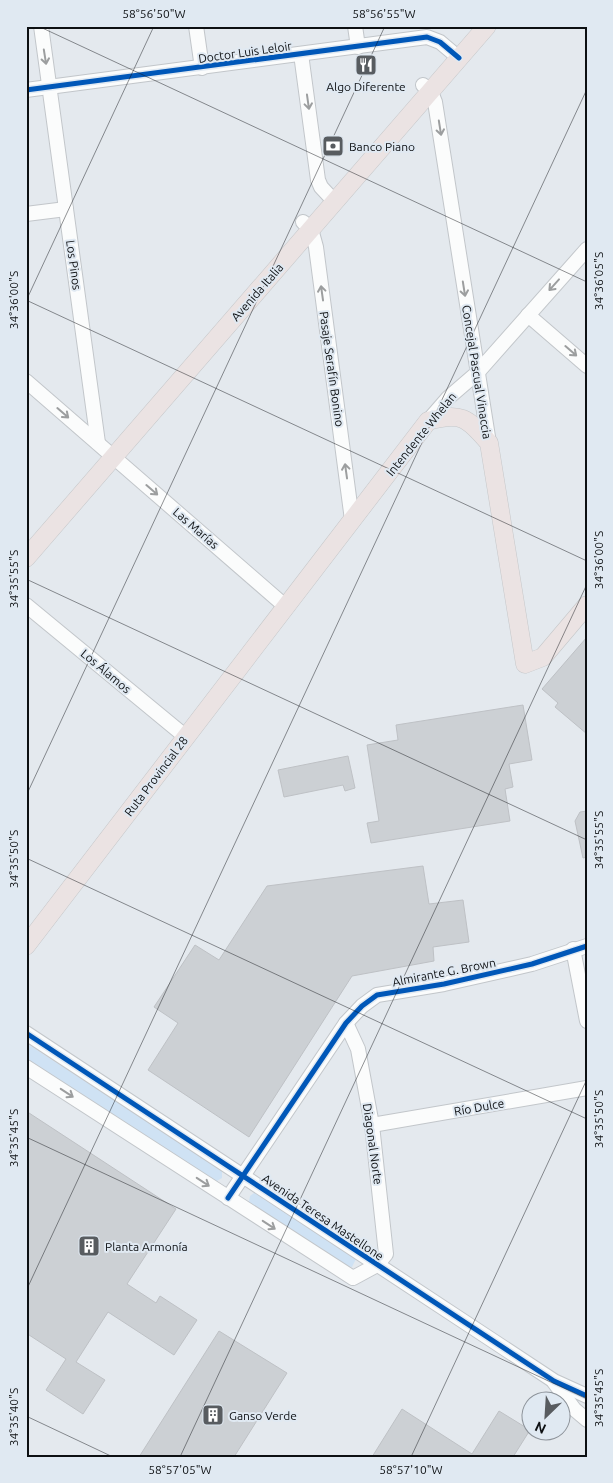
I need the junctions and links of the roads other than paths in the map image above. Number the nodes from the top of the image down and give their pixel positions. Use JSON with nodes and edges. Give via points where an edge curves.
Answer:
{"nodes":[{"id":1,"x":41,"y":26,"type":"edge"},
{"id":2,"x":196,"y":26,"type":"edge"},
{"id":3,"x":355,"y":26,"type":"edge"},
{"id":4,"x":471,"y":26,"type":"edge"},
{"id":5,"x":487,"y":26,"type":"edge"},
{"id":6,"x":427,"y":32,"type":"edge"},
{"id":7,"x":358,"y":47,"type":"junction"},
{"id":8,"x":302,"y":54,"type":"junction"},
{"id":9,"x":455,"y":54,"type":"junction"},
{"id":10,"x":202,"y":68,"type":"junction"},
{"id":11,"x":50,"y":87,"type":"junction"},
{"id":12,"x":427,"y":88,"type":"junction"},
{"id":13,"x":26,"y":90,"type":"edge"},
{"id":14,"x":331,"y":198,"type":"junction"},
{"id":15,"x":66,"y":209,"type":"junction"},
{"id":16,"x":26,"y":214,"type":"edge"},
{"id":17,"x":307,"y":226,"type":"junction"},
{"id":18,"x":587,"y":249,"type":"edge"},
{"id":19,"x":528,"y":314,"type":"junction"},
{"id":20,"x":587,"y":366,"type":"edge"},
{"id":21,"x":477,"y":373,"type":"junction"},
{"id":22,"x":26,"y":381,"type":"edge"},
{"id":23,"x":428,"y":421,"type":"junction"},
{"id":24,"x":489,"y":442,"type":"junction"},
{"id":25,"x":107,"y":450,"type":"junction"},
{"id":26,"x":352,"y":520,"type":"junction"},
{"id":27,"x":26,"y":542,"type":"edge"},
{"id":28,"x":26,"y":558,"type":"edge"},
{"id":29,"x":26,"y":605,"type":"edge"},
{"id":30,"x":587,"y":605,"type":"edge"},
{"id":31,"x":285,"y":606,"type":"junction"},
{"id":32,"x":186,"y":736,"type":"junction"},
{"id":33,"x":26,"y":946,"type":"edge"},
{"id":34,"x":587,"y":946,"type":"edge"},
{"id":35,"x":573,"y":949,"type":"junction"},
{"id":36,"x":587,"y":1021,"type":"edge"},
{"id":37,"x":346,"y":1023,"type":"junction"},
{"id":38,"x":26,"y":1033,"type":"edge"},
{"id":39,"x":26,"y":1067,"type":"edge"},
{"id":40,"x":587,"y":1088,"type":"edge"},
{"id":41,"x":372,"y":1125,"type":"junction"},
{"id":42,"x":242,"y":1176,"type":"junction"},
{"id":43,"x":228,"y":1198,"type":"junction"},
{"id":44,"x":378,"y":1265,"type":"junction"},
{"id":45,"x":554,"y":1381,"type":"junction"},
{"id":46,"x":587,"y":1396,"type":"edge"},
{"id":47,"x":587,"y":1420,"type":"edge"}],
"edges":[{"from":1,"to":11,"type":"street","name":"Los Pinos","one_way":true},
{"from":2,"to":10,"type":"street"},
{"from":3,"to":7,"type":"street"},
{"from":4,"to":9,"type":"main road","name":"Avenida Italia"},
{"from":5,"to":9,"type":"main road","name":"Avenida Italia"},
{"from":6,"to":7,"type":"street","name":"Doctor Luis Leloir"},
{"from":6,"to":9,"type":"street","name":"Doctor Luis Leloir"},
{"from":7,"to":8,"type":"street","name":"Doctor Luis Leloir"},
{"from":8,"to":10,"type":"street","name":"Doctor Luis Leloir"},
{"from":8,"to":14,"type":"street","one_way":true,"via":[[318,180]]},
{"from":9,"to":12,"type":"main road","name":"Avenida Italia"},
{"from":10,"to":11,"type":"street","name":"Doctor Luis Leloir"},
{"from":11,"to":13,"type":"street","name":"Doctor Luis Leloir"},
{"from":11,"to":15,"type":"street","name":"Los Pinos"},
{"from":12,"to":14,"type":"main road","name":"Avenida Italia"},
{"from":12,"to":21,"type":"street","name":"Concejal Pascual Vinaccia","one_way":true,"via":[[437,110]]},
{"from":14,"to":17,"type":"main road","name":"Avenida Italia"},
{"from":15,"to":16,"type":"street"},
{"from":15,"to":25,"type":"street","name":"Los Pinos"},
{"from":17,"to":25,"type":"main road","name":"Avenida Italia"},
{"from":26,"to":17,"type":"street","name":"Pasaje Serafín Bonino","one_way":true,"via":[[316,247]]},
{"from":18,"to":19,"type":"street","name":"Intendente Whelan","one_way":true},
{"from":19,"to":20,"type":"street","one_way":true},
{"from":19,"to":21,"type":"street","name":"Intendente Whelan"},
{"from":21,"to":23,"type":"street","name":"Intendente Whelan"},
{"from":21,"to":24,"type":"street","name":"Concejal Pascual Vinaccia"},
{"from":22,"to":25,"type":"street","name":"Las Marías","one_way":true},
{"from":23,"to":24,"type":"main road","via":[[459,417],[468,421]]},
{"from":23,"to":26,"type":"main road","name":"Intendente Whelan"},
{"from":24,"to":30,"type":"main road","name":"Concejal Pascual Vinaccia","via":[[526,664],[542,657]]},
{"from":25,"to":27,"type":"main road","name":"Avenida Italia"},
{"from":25,"to":28,"type":"main road","name":"Avenida Italia"},
{"from":25,"to":31,"type":"street","name":"Las Marías","one_way":true},
{"from":26,"to":31,"type":"main road","name":"Intendente Whelan"},
{"from":29,"to":32,"type":"street","name":"Los Álamos"},
{"from":31,"to":32,"type":"main road","name":"Ruta Provincial 28"},
{"from":32,"to":33,"type":"main road","name":"Ruta Provincial 28"},
{"from":34,"to":35,"type":"street","name":"Almirante G. Brown"},
{"from":35,"to":36,"type":"street"},
{"from":35,"to":37,"type":"street","name":"Almirante G. Brown","via":[[532,964],[378,995]]},
{"from":37,"to":41,"type":"street","name":"Diagonal Norte","via":[[358,1049]]},
{"from":37,"to":42,"type":"street","name":"Almirante G. Brown"},
{"from":38,"to":42,"type":"street","name":"Avenida Teresa Mastellone"},
{"from":39,"to":43,"type":"street","name":"Avenida Teresa Mastellone","one_way":true},
{"from":40,"to":41,"type":"street","name":"Río Dulce"},
{"from":41,"to":44,"type":"street","name":"Diagonal Norte","via":[[386,1242],[386,1254]]},
{"from":42,"to":43,"type":"street","name":"Almirante G. Brown"},
{"from":42,"to":44,"type":"street","name":"Avenida Teresa Mastellone"},
{"from":43,"to":44,"type":"street","name":"Avenida Teresa Mastellone","one_way":true,"via":[[347,1276],[353,1278]]},
{"from":44,"to":45,"type":"street","name":"Avenida Teresa Mastellone"},
{"from":45,"to":46,"type":"street","name":"Avenida Teresa Mastellone"},
{"from":45,"to":47,"type":"street","name":"Avenida Teresa Mastellone","via":[[574,1409]]}]}
